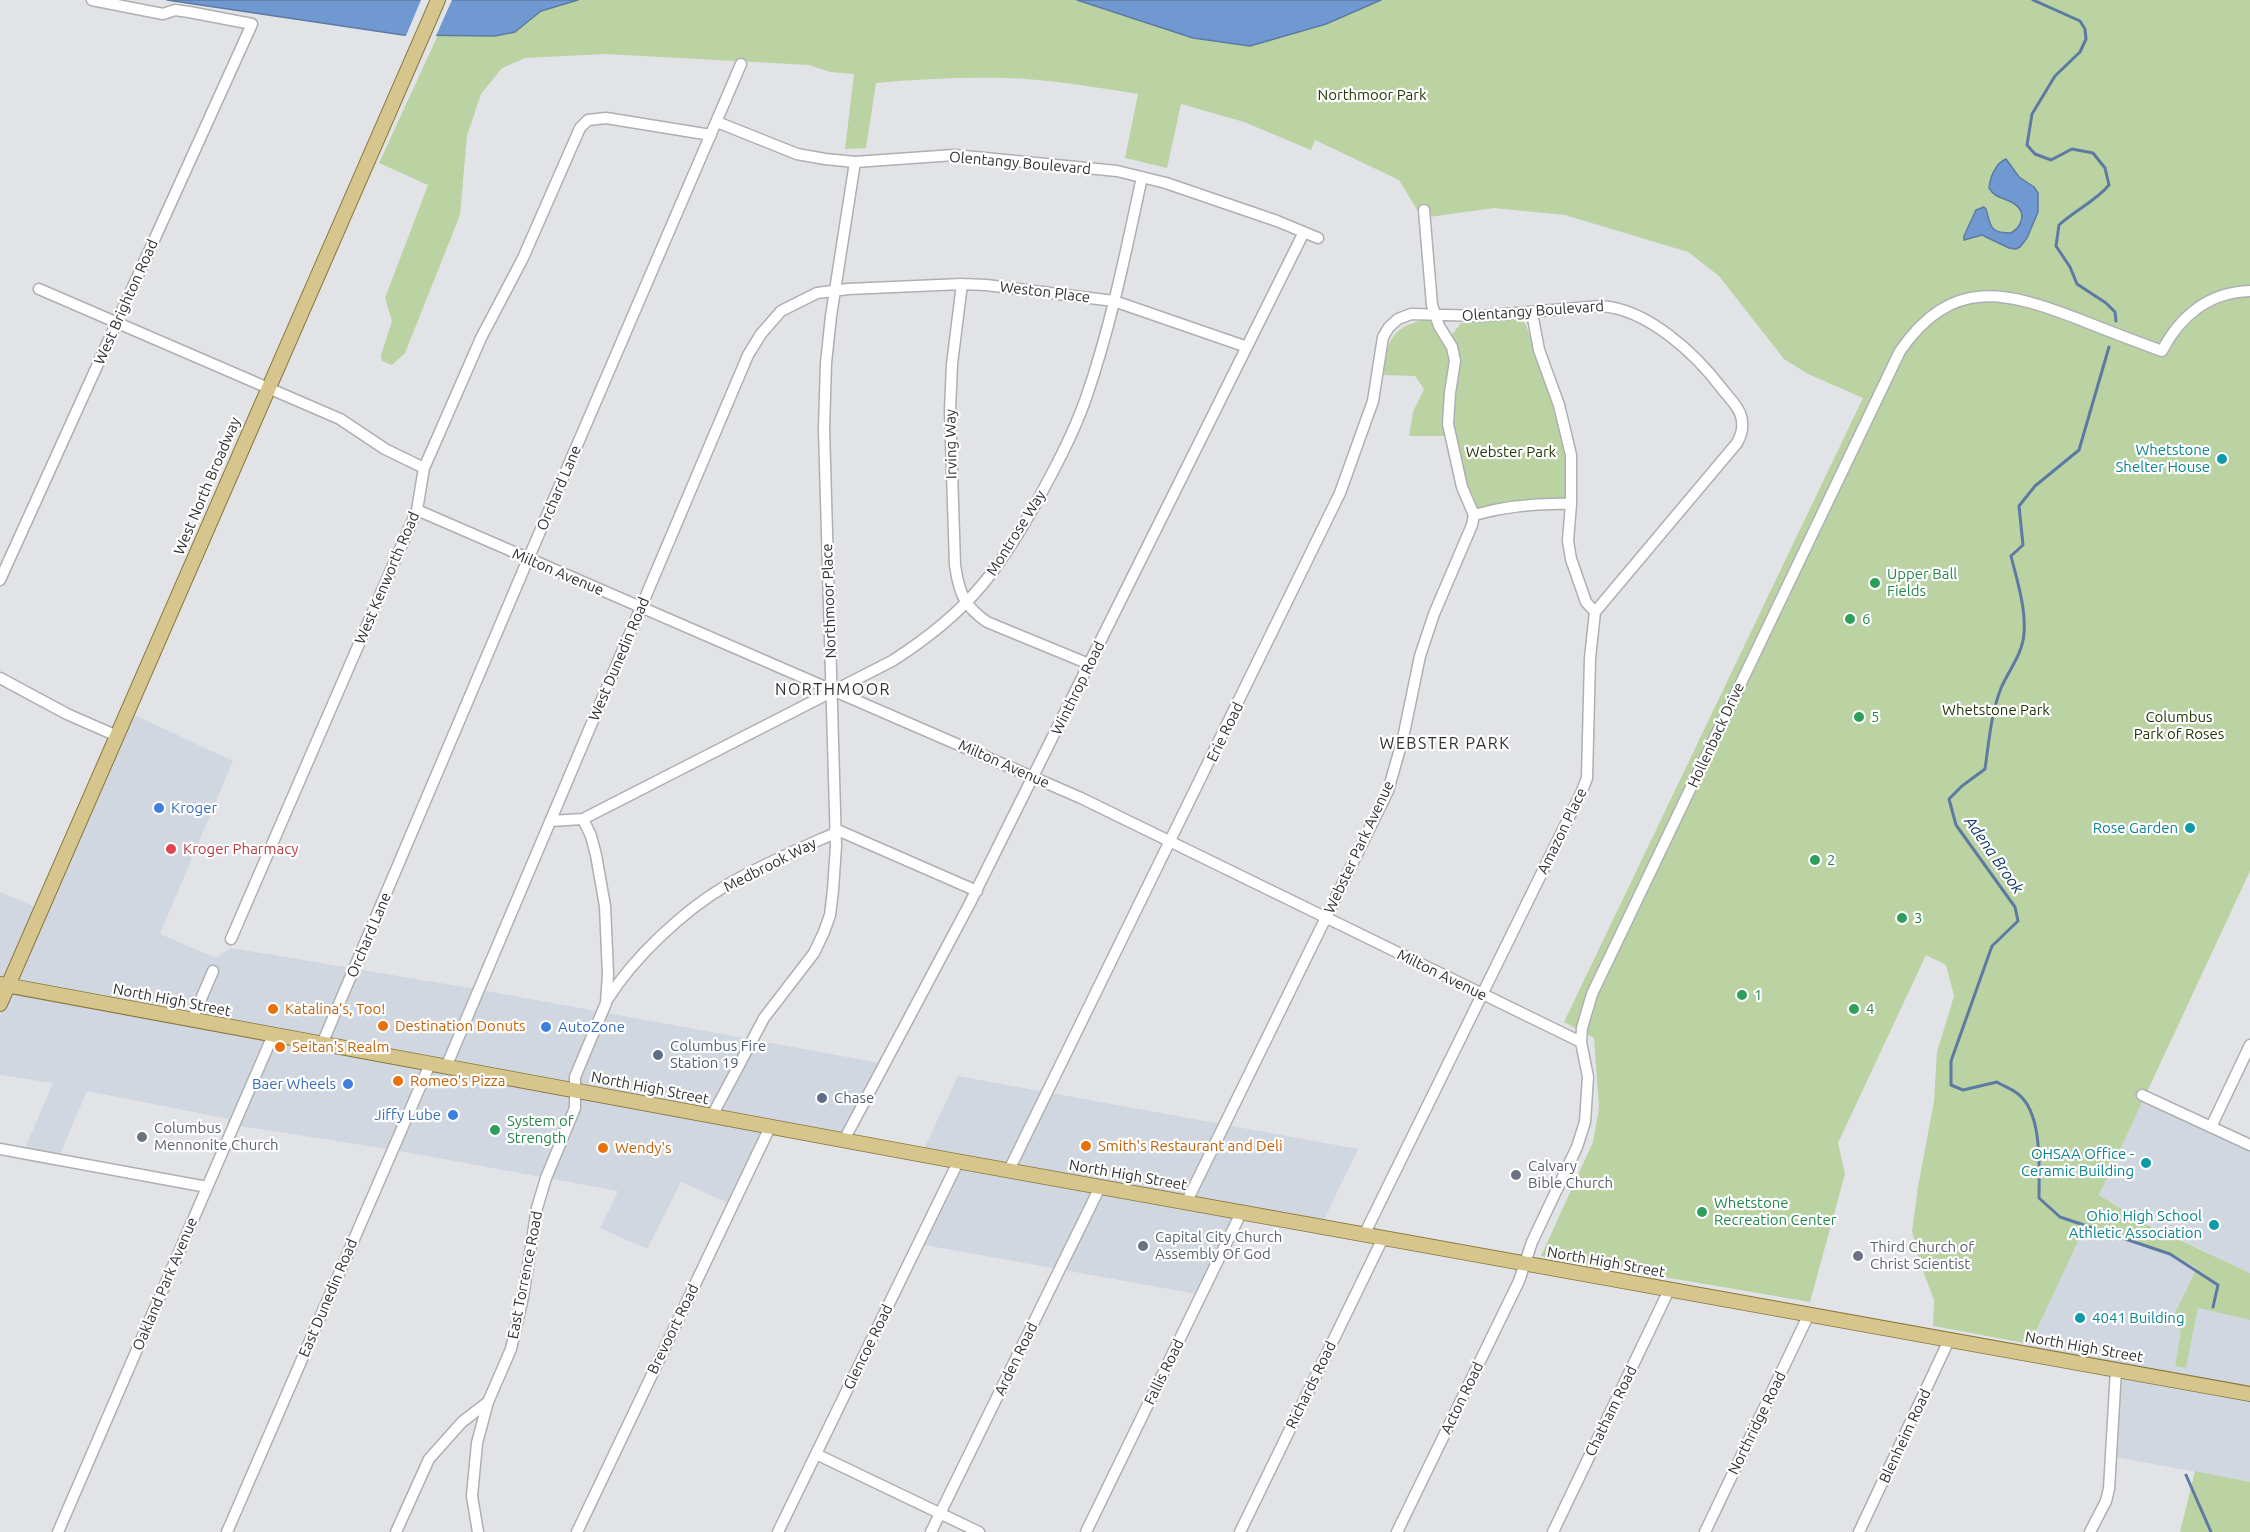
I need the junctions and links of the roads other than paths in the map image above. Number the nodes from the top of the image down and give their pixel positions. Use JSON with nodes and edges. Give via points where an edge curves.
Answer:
{"nodes":[{"id":1,"x":92,"y":0,"type":"edge"},
{"id":2,"x":438,"y":0,"type":"edge"},
{"id":3,"x":741,"y":64,"type":"dead end"},
{"id":4,"x":717,"y":122,"type":"junction"},
{"id":5,"x":711,"y":135,"type":"junction"},
{"id":6,"x":855,"y":162,"type":"junction"},
{"id":7,"x":1142,"y":177,"type":"junction"},
{"id":8,"x":1424,"y":210,"type":"dead end"},
{"id":9,"x":1304,"y":231,"type":"junction"},
{"id":10,"x":1318,"y":238,"type":"dead end"},
{"id":11,"x":962,"y":284,"type":"junction"},
{"id":12,"x":39,"y":289,"type":"dead end"},
{"id":13,"x":835,"y":291,"type":"junction"},
{"id":14,"x":2250,"y":291,"type":"edge"},
{"id":15,"x":1114,"y":301,"type":"junction"},
{"id":16,"x":1532,"y":313,"type":"junction"},
{"id":17,"x":1435,"y":315,"type":"junction"},
{"id":18,"x":1460,"y":316,"type":"junction"},
{"id":19,"x":117,"y":323,"type":"junction"},
{"id":20,"x":1445,"y":336,"type":"junction"},
{"id":21,"x":1247,"y":347,"type":"junction"},
{"id":22,"x":268,"y":387,"type":"junction"},
{"id":23,"x":424,"y":468,"type":"junction"},
{"id":24,"x":1571,"y":504,"type":"junction"},
{"id":25,"x":417,"y":510,"type":"junction"},
{"id":26,"x":1474,"y":515,"type":"junction"},
{"id":27,"x":528,"y":559,"type":"junction"},
{"id":28,"x":0,"y":580,"type":"edge"},
{"id":29,"x":965,"y":603,"type":"junction"},
{"id":30,"x":641,"y":608,"type":"junction"},
{"id":31,"x":1595,"y":612,"type":"junction"},
{"id":32,"x":1089,"y":664,"type":"junction"},
{"id":33,"x":0,"y":678,"type":"edge"},
{"id":34,"x":832,"y":690,"type":"junction"},
{"id":35,"x":117,"y":736,"type":"junction"},
{"id":36,"x":1034,"y":777,"type":"junction"},
{"id":37,"x":583,"y":819,"type":"junction"},
{"id":38,"x":550,"y":821,"type":"junction"},
{"id":39,"x":835,"y":831,"type":"junction"},
{"id":40,"x":1171,"y":842,"type":"junction"},
{"id":41,"x":977,"y":891,"type":"junction"},
{"id":42,"x":1327,"y":918,"type":"junction"},
{"id":43,"x":231,"y":939,"type":"dead end"},
{"id":44,"x":213,"y":971,"type":"dead end"},
{"id":45,"x":4,"y":985,"type":"edge"},
{"id":46,"x":1482,"y":995,"type":"junction"},
{"id":47,"x":606,"y":1003,"type":"junction"},
{"id":48,"x":0,"y":1004,"type":"edge"},
{"id":49,"x":192,"y":1020,"type":"junction"},
{"id":50,"x":273,"y":1035,"type":"junction"},
{"id":51,"x":1581,"y":1042,"type":"junction"},
{"id":52,"x":322,"y":1044,"type":"junction"},
{"id":53,"x":2250,"y":1045,"type":"edge"},
{"id":54,"x":430,"y":1064,"type":"junction"},
{"id":55,"x":446,"y":1067,"type":"junction"},
{"id":56,"x":574,"y":1090,"type":"junction"},
{"id":57,"x":2142,"y":1095,"type":"dead end"},
{"id":58,"x":712,"y":1116,"type":"junction"},
{"id":59,"x":770,"y":1127,"type":"junction"},
{"id":60,"x":2211,"y":1127,"type":"junction"},
{"id":61,"x":844,"y":1140,"type":"junction"},
{"id":62,"x":2250,"y":1145,"type":"edge"},
{"id":63,"x":0,"y":1149,"type":"edge"},
{"id":64,"x":958,"y":1162,"type":"junction"},
{"id":65,"x":1009,"y":1170,"type":"junction"},
{"id":66,"x":207,"y":1187,"type":"junction"},
{"id":67,"x":1100,"y":1187,"type":"junction"},
{"id":68,"x":1186,"y":1203,"type":"junction"},
{"id":69,"x":1241,"y":1213,"type":"junction"},
{"id":70,"x":1364,"y":1234,"type":"junction"},
{"id":71,"x":1383,"y":1238,"type":"junction"},
{"id":72,"x":1526,"y":1264,"type":"junction"},
{"id":73,"x":1669,"y":1290,"type":"junction"},
{"id":74,"x":1809,"y":1314,"type":"junction"},
{"id":75,"x":1949,"y":1340,"type":"junction"},
{"id":76,"x":2116,"y":1370,"type":"junction"},
{"id":77,"x":2250,"y":1394,"type":"edge"},
{"id":78,"x":488,"y":1402,"type":"junction"},
{"id":79,"x":816,"y":1454,"type":"junction"},
{"id":80,"x":941,"y":1512,"type":"junction"},
{"id":81,"x":58,"y":1532,"type":"edge"},
{"id":82,"x":227,"y":1532,"type":"edge"},
{"id":83,"x":396,"y":1532,"type":"edge"},
{"id":84,"x":478,"y":1532,"type":"edge"},
{"id":85,"x":577,"y":1532,"type":"edge"},
{"id":86,"x":778,"y":1532,"type":"edge"},
{"id":87,"x":931,"y":1532,"type":"edge"},
{"id":88,"x":979,"y":1532,"type":"edge"},
{"id":89,"x":1086,"y":1532,"type":"edge"},
{"id":90,"x":1240,"y":1532,"type":"edge"},
{"id":91,"x":1398,"y":1532,"type":"edge"},
{"id":92,"x":1553,"y":1532,"type":"edge"},
{"id":93,"x":1705,"y":1532,"type":"edge"},
{"id":94,"x":1859,"y":1532,"type":"edge"},
{"id":95,"x":2091,"y":1532,"type":"edge"}],
"edges":[{"from":1,"to":19,"type":"street","name":"West Brighton Road","via":[[163,14],[175,10],[252,24]]},
{"from":2,"to":22,"type":"main road","name":"West North Broadway"},
{"from":3,"to":4,"type":"street","name":"Orchard Lane"},
{"from":4,"to":5,"type":"street","name":"Orchard Lane"},
{"from":4,"to":6,"type":"street","name":"Olentangy Boulevard","via":[[797,154]]},
{"from":5,"to":23,"type":"street","name":"West Kenworth Road","via":[[606,118],[588,120],[579,128],[515,276],[481,338]]},
{"from":5,"to":27,"type":"street","name":"Orchard Lane"},
{"from":6,"to":7,"type":"street","name":"Olentangy Boulevard","via":[[954,155]]},
{"from":6,"to":13,"type":"street","name":"Northmoor Place"},
{"from":7,"to":9,"type":"street","name":"Olentangy Boulevard"},
{"from":7,"to":15,"type":"street","name":"Montrose Way"},
{"from":8,"to":17,"type":"street"},
{"from":9,"to":10,"type":"street","name":"Olentangy Boulevard"},
{"from":9,"to":21,"type":"street","name":"Winthrop Road"},
{"from":11,"to":13,"type":"street","name":"Weston Place"},
{"from":11,"to":15,"type":"street","name":"Weston Place"},
{"from":11,"to":29,"type":"street","name":"Irving Way","via":[[952,364],[950,452],[955,565]]},
{"from":12,"to":19,"type":"street"},
{"from":13,"to":30,"type":"street","name":"West Dunedin Road","via":[[818,293],[781,311],[756,341]]},
{"from":13,"to":34,"type":"street","name":"Northmoor Place","via":[[826,363],[824,429]]},
{"from":14,"to":51,"type":"street","name":"Hollenback Drive","via":[[2224,294],[2196,308],[2170,335],[2162,351],[2026,300],[1970,297],[1928,318],[1917,328],[1900,351],[1592,994]]},
{"from":15,"to":21,"type":"street","name":"Weston Place"},
{"from":15,"to":29,"type":"street","name":"Montrose Way","via":[[1085,399],[1062,453],[1018,534]]},
{"from":16,"to":18,"type":"street","name":"Olentangy Boulevard"},
{"from":16,"to":24,"type":"street","via":[[1539,350],[1560,405],[1571,455]]},
{"from":16,"to":31,"type":"street","name":"Olentangy Boulevard","via":[[1601,306],[1624,311],[1689,350],[1706,366],[1742,418],[1737,443]]},
{"from":17,"to":18,"type":"street","name":"Olentangy Boulevard"},
{"from":17,"to":20,"type":"street"},
{"from":17,"to":40,"type":"street","name":"Erie Road","via":[[1411,314],[1398,319],[1383,337],[1373,402],[1340,492]]},
{"from":18,"to":20,"type":"street"},
{"from":19,"to":22,"type":"street"},
{"from":19,"to":28,"type":"street","name":"West Brighton Road"},
{"from":20,"to":26,"type":"street","via":[[1455,361],[1449,424],[1459,476]]},
{"from":21,"to":32,"type":"street","name":"Winthrop Road"},
{"from":22,"to":23,"type":"street","via":[[340,419],[385,449]]},
{"from":22,"to":35,"type":"main road","name":"West North Broadway"},
{"from":23,"to":25,"type":"street","name":"West Kenworth Road"},
{"from":24,"to":26,"type":"street","via":[[1507,507]]},
{"from":24,"to":31,"type":"street","via":[[1571,559],[1586,602]]},
{"from":25,"to":27,"type":"street","name":"Milton Avenue"},
{"from":25,"to":43,"type":"street","name":"West Kenworth Road"},
{"from":26,"to":42,"type":"street","name":"Webster Park Avenue","via":[[1420,656],[1388,791]]},
{"from":27,"to":30,"type":"street","name":"Milton Avenue"},
{"from":27,"to":52,"type":"street","name":"Orchard Lane"},
{"from":29,"to":32,"type":"street","via":[[987,622]]},
{"from":29,"to":34,"type":"street","name":"Montrose Way","via":[[892,661]]},
{"from":30,"to":34,"type":"street","name":"Milton Avenue"},
{"from":30,"to":38,"type":"street","name":"West Dunedin Road"},
{"from":31,"to":46,"type":"street","name":"Amazon Place","via":[[1587,777]]},
{"from":32,"to":36,"type":"street","name":"Winthrop Road"},
{"from":33,"to":35,"type":"street"},
{"from":34,"to":36,"type":"street","name":"Milton Avenue"},
{"from":34,"to":37,"type":"street","name":"Montrose Way"},
{"from":34,"to":39,"type":"street","name":"Northmoor Place"},
{"from":35,"to":45,"type":"main road","name":"West North Broadway"},
{"from":36,"to":40,"type":"street","name":"Milton Avenue"},
{"from":36,"to":41,"type":"street","name":"Winthrop Road"},
{"from":37,"to":38,"type":"street","name":"Montrose Way"},
{"from":37,"to":47,"type":"street","via":[[596,855],[605,906]]},
{"from":38,"to":55,"type":"street","name":"West Dunedin Road"},
{"from":39,"to":41,"type":"street"},
{"from":39,"to":47,"type":"street","name":"Medbrook Way","via":[[716,893],[658,939]]},
{"from":39,"to":58,"type":"street","name":"Northmoor Place","via":[[833,890],[824,932],[814,953],[764,1018]]},
{"from":40,"to":42,"type":"street","name":"Milton Avenue"},
{"from":40,"to":65,"type":"street","name":"Erie Road"},
{"from":41,"to":61,"type":"street","name":"Winthrop Road"},
{"from":42,"to":46,"type":"street","name":"Milton Avenue"},
{"from":42,"to":68,"type":"street","name":"Webster Park Avenue"},
{"from":44,"to":49,"type":"street"},
{"from":45,"to":48,"type":"main road","name":"West North Broadway"},
{"from":45,"to":49,"type":"main road","name":"North High Street"},
{"from":46,"to":51,"type":"street","name":"Milton Avenue"},
{"from":46,"to":70,"type":"street","name":"Amazon Place"},
{"from":47,"to":56,"type":"street","name":"East Torrence Road","via":[[575,1077]]},
{"from":49,"to":50,"type":"main road","name":"North High Street"},
{"from":50,"to":52,"type":"main road","name":"North High Street"},
{"from":50,"to":66,"type":"street","name":"Oakland Park Avenue"},
{"from":51,"to":72,"type":"street","name":"Hollenback Drive","via":[[1588,1077],[1584,1128],[1532,1242]]},
{"from":52,"to":54,"type":"main road","name":"North High Street"},
{"from":53,"to":60,"type":"street"},
{"from":54,"to":55,"type":"main road","name":"North High Street"},
{"from":54,"to":82,"type":"street","name":"East Dunedin Road"},
{"from":55,"to":56,"type":"main road","name":"North High Street"},
{"from":56,"to":58,"type":"main road","name":"North High Street"},
{"from":56,"to":78,"type":"street","name":"East Torrence Road","via":[[575,1108],[537,1208],[511,1349]]},
{"from":57,"to":60,"type":"street"},
{"from":58,"to":59,"type":"main road","name":"North High Street"},
{"from":59,"to":61,"type":"main road","name":"North High Street"},
{"from":59,"to":85,"type":"street","name":"Brevoort Road"},
{"from":60,"to":62,"type":"street"},
{"from":61,"to":64,"type":"main road","name":"North High Street"},
{"from":63,"to":66,"type":"street"},
{"from":64,"to":65,"type":"main road","name":"North High Street"},
{"from":64,"to":79,"type":"street","name":"Glencoe Road"},
{"from":65,"to":67,"type":"main road","name":"North High Street"},
{"from":66,"to":81,"type":"street","name":"Oakland Park Avenue"},
{"from":67,"to":68,"type":"main road","name":"North High Street"},
{"from":67,"to":80,"type":"street","name":"Arden Road"},
{"from":68,"to":69,"type":"main road","name":"North High Street"},
{"from":69,"to":70,"type":"main road","name":"North High Street"},
{"from":69,"to":89,"type":"street","name":"Fallis Road"},
{"from":70,"to":71,"type":"main road","name":"North High Street"},
{"from":71,"to":72,"type":"main road","name":"North High Street"},
{"from":71,"to":90,"type":"street","name":"Richards Road"},
{"from":72,"to":73,"type":"main road","name":"North High Street"},
{"from":72,"to":91,"type":"street","name":"Acton Road"},
{"from":73,"to":74,"type":"main road","name":"North High Street"},
{"from":73,"to":92,"type":"street","name":"Chatham Road"},
{"from":74,"to":75,"type":"main road","name":"North High Street"},
{"from":74,"to":93,"type":"street","name":"Northridge Road"},
{"from":75,"to":76,"type":"main road","name":"North High Street"},
{"from":75,"to":94,"type":"street","name":"Blenheim Road"},
{"from":76,"to":77,"type":"main road","name":"North High Street"},
{"from":76,"to":95,"type":"street","via":[[2109,1489]]},
{"from":78,"to":83,"type":"street","via":[[462,1422],[429,1459]]},
{"from":78,"to":84,"type":"street","name":"East Torrence Road","via":[[477,1443],[472,1496]]},
{"from":79,"to":80,"type":"street"},
{"from":79,"to":86,"type":"street","name":"Glencoe Road"},
{"from":80,"to":87,"type":"street","name":"Arden Road"},
{"from":80,"to":88,"type":"street"}]}
